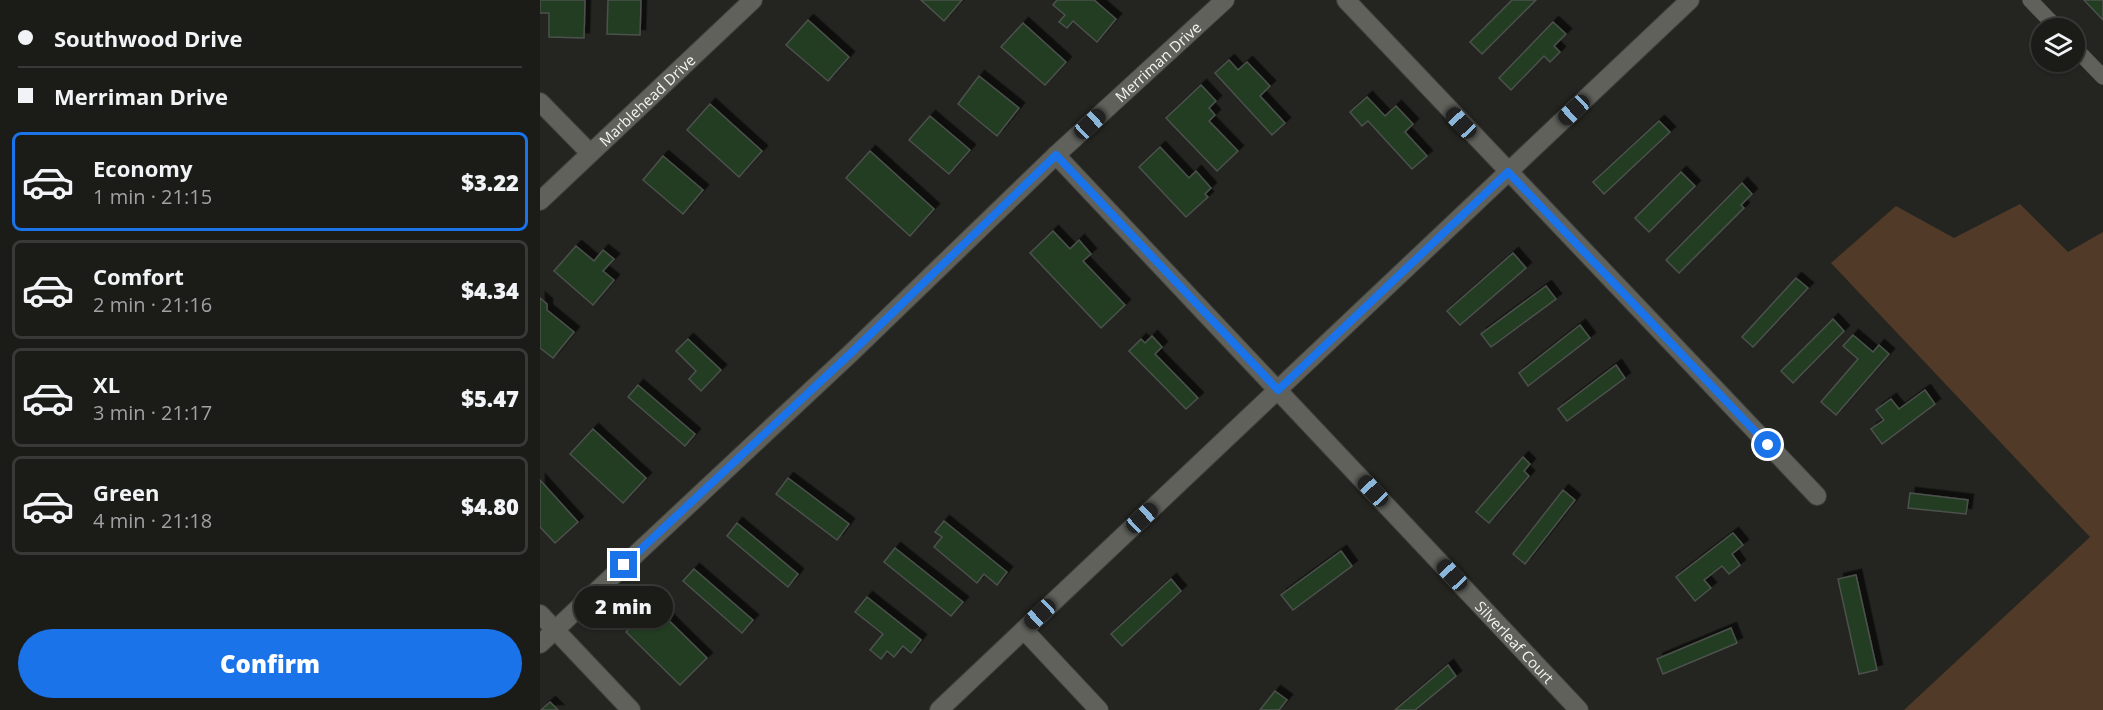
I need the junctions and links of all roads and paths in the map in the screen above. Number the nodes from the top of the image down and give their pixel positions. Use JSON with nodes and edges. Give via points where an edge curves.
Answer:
{"nodes":[{"id":1,"x":753,"y":0,"type":"edge"},
{"id":2,"x":1225,"y":0,"type":"edge"},
{"id":3,"x":1346,"y":0,"type":"edge"},
{"id":4,"x":1690,"y":0,"type":"edge"},
{"id":5,"x":2030,"y":0,"type":"edge"},
{"id":6,"x":2047,"y":18,"type":"edge"},
{"id":7,"x":2085,"y":58,"type":"edge"},
{"id":8,"x":2103,"y":77,"type":"edge"},
{"id":9,"x":540,"y":102,"type":"edge"},
{"id":10,"x":590,"y":153,"type":"junction"},
{"id":11,"x":1056,"y":155,"type":"junction"},
{"id":12,"x":1508,"y":172,"type":"junction"},
{"id":13,"x":540,"y":201,"type":"edge"},
{"id":14,"x":1278,"y":390,"type":"junction"},
{"id":15,"x":1817,"y":496,"type":"dead end"},
{"id":16,"x":540,"y":614,"type":"edge"},
{"id":17,"x":555,"y":630,"type":"junction"},
{"id":18,"x":1023,"y":630,"type":"junction"},
{"id":19,"x":540,"y":644,"type":"edge"},
{"id":20,"x":631,"y":710,"type":"edge"},
{"id":21,"x":939,"y":710,"type":"edge"},
{"id":22,"x":1099,"y":710,"type":"edge"},
{"id":23,"x":1580,"y":710,"type":"edge"}],
"edges":[{"from":1,"to":10,"type":"street","name":"Marblehead Drive"},
{"from":2,"to":11,"type":"street","name":"Merriman Drive"},
{"from":3,"to":12,"type":"street"},
{"from":4,"to":12,"type":"street"},
{"from":5,"to":6,"type":"lane"},
{"from":7,"to":8,"type":"lane"},
{"from":9,"to":10,"type":"street"},
{"from":10,"to":13,"type":"street","name":"Marblehead Drive"},
{"from":11,"to":14,"type":"street","name":"Silverleaf Court"},
{"from":11,"to":17,"type":"street","name":"Merriman Drive"},
{"from":12,"to":14,"type":"street"},
{"from":12,"to":15,"type":"street"},
{"from":14,"to":18,"type":"street"},
{"from":14,"to":23,"type":"street","name":"Silverleaf Court"},
{"from":16,"to":17,"type":"street"},
{"from":17,"to":19,"type":"street","name":"Merriman Drive"},
{"from":17,"to":20,"type":"street"},
{"from":18,"to":21,"type":"street"},
{"from":18,"to":22,"type":"street"}]}
